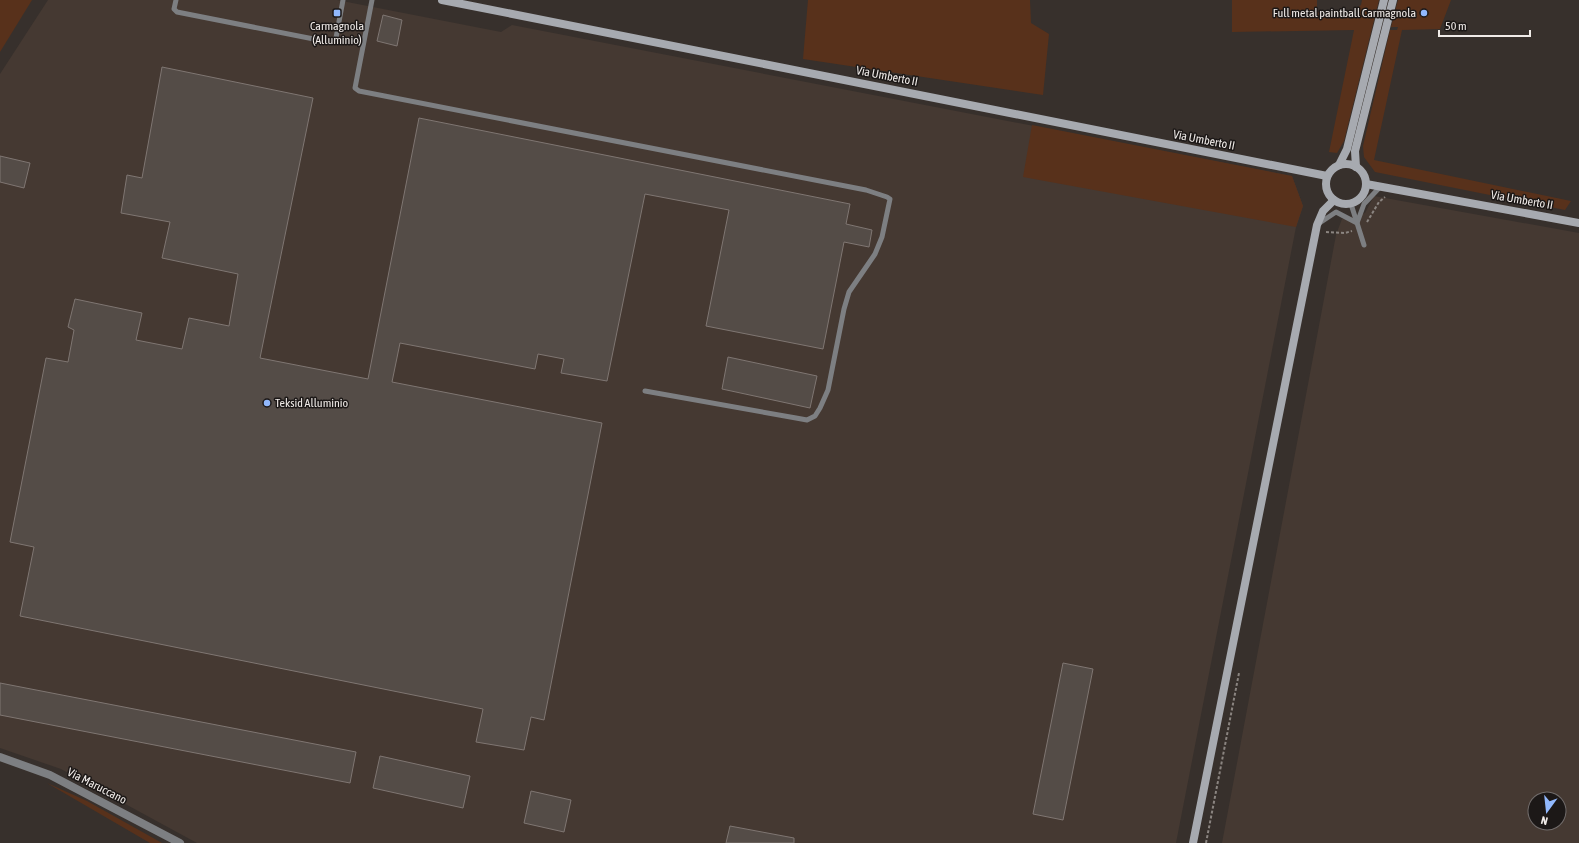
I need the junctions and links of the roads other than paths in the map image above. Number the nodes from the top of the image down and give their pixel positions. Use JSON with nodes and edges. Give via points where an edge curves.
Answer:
{"nodes":[{"id":1,"x":176,"y":0,"type":"edge"},
{"id":2,"x":343,"y":0,"type":"edge"},
{"id":3,"x":372,"y":0,"type":"edge"},
{"id":4,"x":442,"y":0,"type":"edge"},
{"id":5,"x":1384,"y":0,"type":"edge"},
{"id":6,"x":1393,"y":0,"type":"edge"},
{"id":7,"x":1338,"y":166,"type":"junction"},
{"id":8,"x":1356,"y":167,"type":"junction"},
{"id":9,"x":1327,"y":176,"type":"junction"},
{"id":10,"x":1366,"y":184,"type":"junction"},
{"id":11,"x":1380,"y":187,"type":"junction"},
{"id":12,"x":1334,"y":200,"type":"junction"},
{"id":13,"x":1350,"y":204,"type":"junction"},
{"id":14,"x":1357,"y":223,"type":"junction"},
{"id":15,"x":1579,"y":223,"type":"edge"},
{"id":16,"x":1317,"y":225,"type":"junction"},
{"id":17,"x":1364,"y":245,"type":"dead end"},
{"id":18,"x":645,"y":391,"type":"dead end"},
{"id":19,"x":0,"y":757,"type":"edge"},
{"id":20,"x":180,"y":843,"type":"edge"},
{"id":21,"x":1193,"y":843,"type":"edge"}],
"edges":[{"from":1,"to":2,"type":"lane","via":[[174,9],[177,12],[329,42],[336,38]]},
{"from":3,"to":18,"type":"lane","via":[[355,88],[358,91],[866,190],[890,199],[882,237],[875,254],[849,292],[828,390],[815,416],[807,420]]},
{"from":4,"to":9,"type":"street","name":"Via Umberto II"},
{"from":5,"to":7,"type":"street","via":[[1347,150]]},
{"from":6,"to":8,"type":"street","via":[[1355,152]]},
{"from":7,"to":8,"type":"street","via":[[1347,164]]},
{"from":7,"to":9,"type":"street"},
{"from":8,"to":10,"type":"street"},
{"from":9,"to":12,"type":"street","via":[[1328,194]]},
{"from":10,"to":11,"type":"street","name":"Via Umberto II"},
{"from":10,"to":13,"type":"street","via":[[1364,193]]},
{"from":11,"to":14,"type":"lane","via":[[1364,204]]},
{"from":11,"to":15,"type":"street","name":"Via Umberto II"},
{"from":12,"to":13,"type":"street"},
{"from":12,"to":16,"type":"street","via":[[1323,211]]},
{"from":13,"to":14,"type":"lane"},
{"from":14,"to":16,"type":"lane","via":[[1336,212]]},
{"from":14,"to":17,"type":"lane"},
{"from":16,"to":21,"type":"street"},
{"from":19,"to":20,"type":"street","name":"Via Maruccano","via":[[50,776]]}]}
